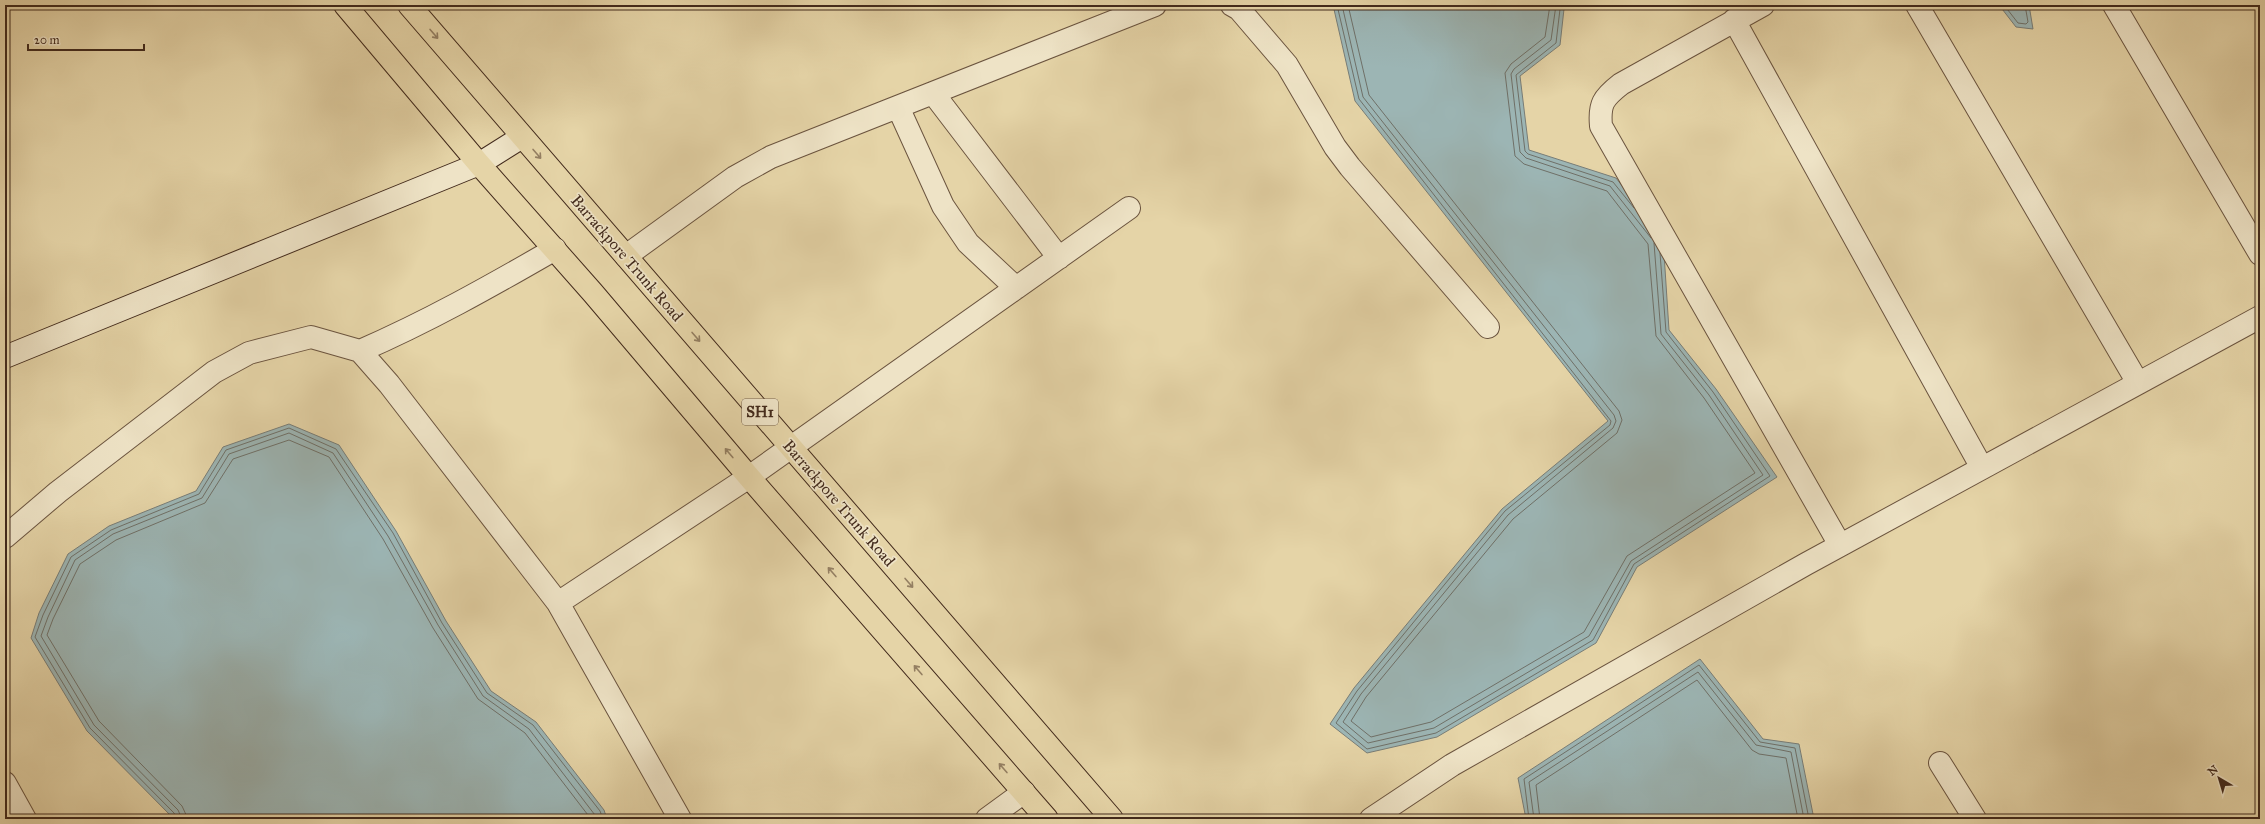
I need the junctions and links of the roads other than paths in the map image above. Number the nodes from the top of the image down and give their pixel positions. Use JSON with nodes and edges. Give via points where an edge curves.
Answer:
{"nodes":[{"id":1,"x":345,"y":5,"type":"edge"},
{"id":2,"x":408,"y":5,"type":"edge"},
{"id":3,"x":1155,"y":5,"type":"edge"},
{"id":4,"x":1232,"y":5,"type":"edge"},
{"id":5,"x":1763,"y":5,"type":"edge"},
{"id":6,"x":1916,"y":5,"type":"edge"},
{"id":7,"x":2114,"y":5,"type":"edge"},
{"id":8,"x":1734,"y":20,"type":"junction"},
{"id":9,"x":933,"y":93,"type":"junction"},
{"id":10,"x":898,"y":107,"type":"junction"},
{"id":11,"x":522,"y":137,"type":"junction"},
{"id":12,"x":479,"y":164,"type":"junction"},
{"id":13,"x":1129,"y":208,"type":"dead end"},
{"id":14,"x":555,"y":250,"type":"junction"},
{"id":15,"x":2260,"y":254,"type":"edge"},
{"id":16,"x":626,"y":256,"type":"junction"},
{"id":17,"x":1059,"y":258,"type":"junction"},
{"id":18,"x":1016,"y":288,"type":"junction"},
{"id":19,"x":2260,"y":317,"type":"edge"},
{"id":20,"x":1488,"y":327,"type":"dead end"},
{"id":21,"x":360,"y":351,"type":"junction"},
{"id":22,"x":5,"y":357,"type":"edge"},
{"id":23,"x":2138,"y":383,"type":"junction"},
{"id":24,"x":791,"y":448,"type":"junction"},
{"id":25,"x":1982,"y":468,"type":"junction"},
{"id":26,"x":749,"y":477,"type":"junction"},
{"id":27,"x":5,"y":537,"type":"edge"},
{"id":28,"x":1840,"y":545,"type":"junction"},
{"id":29,"x":558,"y":603,"type":"junction"},
{"id":30,"x":1940,"y":763,"type":"dead end"},
{"id":31,"x":5,"y":783,"type":"edge"},
{"id":32,"x":1024,"y":792,"type":"junction"},
{"id":33,"x":25,"y":819,"type":"edge"},
{"id":34,"x":680,"y":819,"type":"edge"},
{"id":35,"x":987,"y":819,"type":"edge"},
{"id":36,"x":1047,"y":819,"type":"edge"},
{"id":37,"x":1112,"y":819,"type":"edge"},
{"id":38,"x":1371,"y":819,"type":"edge"},
{"id":39,"x":1975,"y":819,"type":"edge"}],
"edges":[{"from":1,"to":12,"type":"main road"},
{"from":2,"to":11,"type":"main road","name":"Barrackpore Trunk Road","number":"SH1","one_way":true},
{"from":3,"to":9,"type":"street"},
{"from":4,"to":20,"type":"street","via":[[1239,9],[1284,60],[1335,147],[1350,167]]},
{"from":5,"to":8,"type":"street"},
{"from":6,"to":23,"type":"street"},
{"from":7,"to":15,"type":"street"},
{"from":8,"to":25,"type":"street"},
{"from":8,"to":28,"type":"street","via":[[1621,84],[1608,94],[1599,110],[1601,126]]},
{"from":9,"to":10,"type":"street"},
{"from":9,"to":17,"type":"street"},
{"from":10,"to":16,"type":"street","via":[[771,157],[735,177]]},
{"from":10,"to":18,"type":"street","via":[[943,206],[968,243]]},
{"from":11,"to":12,"type":"street"},
{"from":11,"to":16,"type":"main road","name":"Barrackpore Trunk Road","number":"SH1","one_way":true},
{"from":12,"to":14,"type":"main road"},
{"from":12,"to":22,"type":"street"},
{"from":13,"to":17,"type":"street"},
{"from":14,"to":21,"type":"street","via":[[470,298]]},
{"from":26,"to":14,"type":"main road","one_way":true},
{"from":16,"to":24,"type":"main road","name":"Barrackpore Trunk Road","number":"SH1","one_way":true},
{"from":17,"to":18,"type":"street"},
{"from":18,"to":24,"type":"street"},
{"from":19,"to":23,"type":"street"},
{"from":21,"to":27,"type":"street","via":[[311,337],[249,354],[214,372],[58,492]]},
{"from":21,"to":29,"type":"street","via":[[389,384]]},
{"from":23,"to":25,"type":"street"},
{"from":24,"to":26,"type":"street"},
{"from":24,"to":37,"type":"main road","name":"Barrackpore Trunk Road","number":"SH1","one_way":true},
{"from":25,"to":28,"type":"street"},
{"from":26,"to":29,"type":"street"},
{"from":32,"to":26,"type":"main road","one_way":true},
{"from":28,"to":38,"type":"street","via":[[1452,765]]},
{"from":29,"to":34,"type":"street"},
{"from":30,"to":39,"type":"street"},
{"from":31,"to":33,"type":"street"},
{"from":32,"to":35,"type":"street"},
{"from":32,"to":36,"type":"main road"}]}
